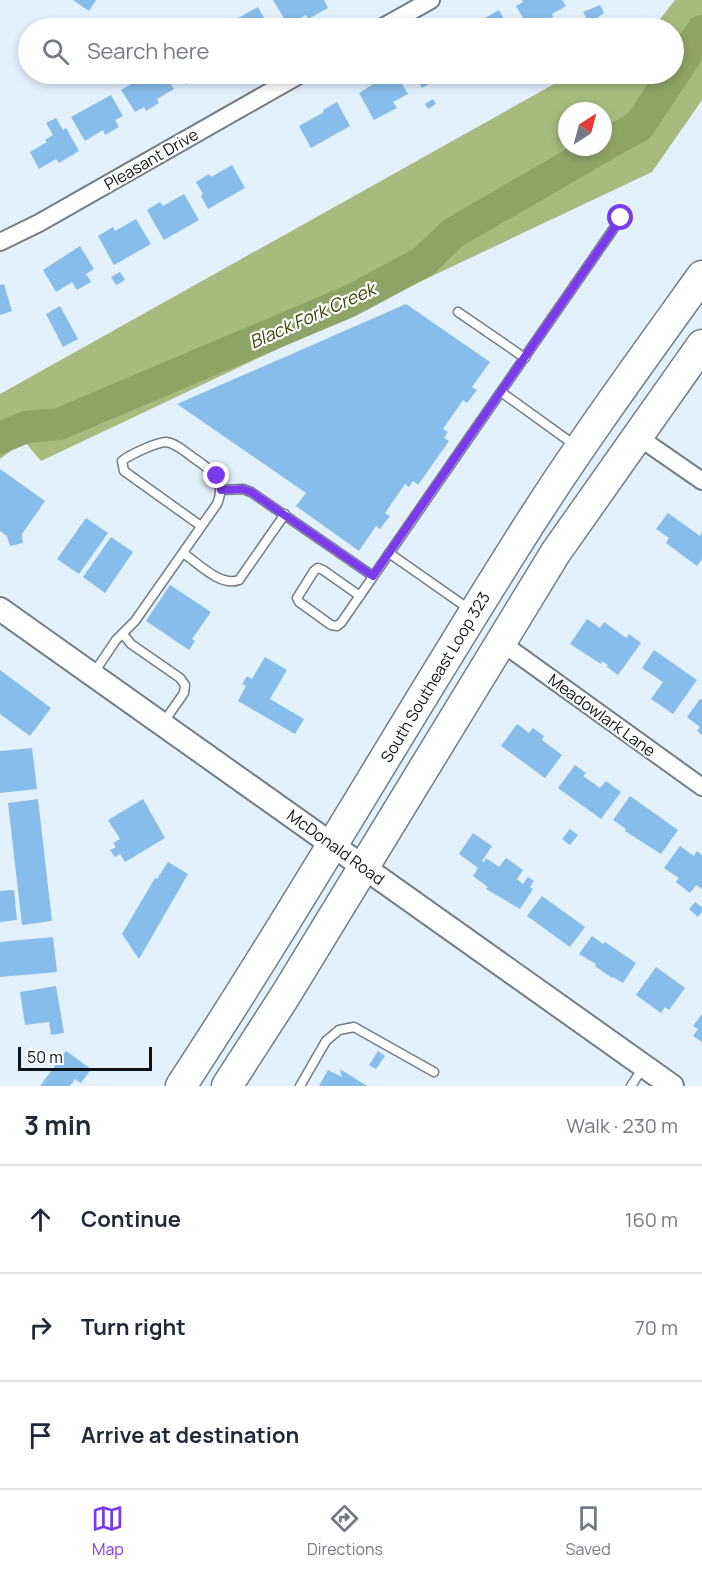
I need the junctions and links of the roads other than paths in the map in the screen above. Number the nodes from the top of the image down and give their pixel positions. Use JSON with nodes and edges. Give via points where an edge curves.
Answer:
{"nodes":[{"id":1,"x":431,"y":0,"type":"edge"},
{"id":2,"x":399,"y":18,"type":"edge"},
{"id":3,"x":283,"y":84,"type":"edge"},
{"id":4,"x":621,"y":218,"type":"dead end"},
{"id":5,"x":0,"y":243,"type":"edge"},
{"id":6,"x":702,"y":276,"type":"edge"},
{"id":7,"x":458,"y":312,"type":"dead end"},
{"id":8,"x":702,"y":345,"type":"edge"},
{"id":9,"x":525,"y":358,"type":"junction"},
{"id":10,"x":501,"y":392,"type":"junction"},
{"id":11,"x":637,"y":436,"type":"junction"},
{"id":12,"x":580,"y":448,"type":"junction"},
{"id":13,"x":702,"y":481,"type":"edge"},
{"id":14,"x":221,"y":490,"type":"junction"},
{"id":15,"x":285,"y":514,"type":"junction"},
{"id":16,"x":201,"y":526,"type":"junction"},
{"id":17,"x":183,"y":553,"type":"junction"},
{"id":18,"x":389,"y":554,"type":"junction"},
{"id":19,"x":373,"y":576,"type":"junction"},
{"id":20,"x":360,"y":596,"type":"junction"},
{"id":21,"x":0,"y":609,"type":"edge"},
{"id":22,"x":474,"y":613,"type":"junction"},
{"id":23,"x":123,"y":634,"type":"junction"},
{"id":24,"x":502,"y":643,"type":"junction"},
{"id":25,"x":93,"y":675,"type":"junction"},
{"id":26,"x":163,"y":724,"type":"junction"},
{"id":27,"x":702,"y":787,"type":"edge"},
{"id":28,"x":333,"y":844,"type":"junction"},
{"id":29,"x":364,"y":867,"type":"junction"},
{"id":30,"x":644,"y":1066,"type":"junction"},
{"id":31,"x":434,"y":1072,"type":"dead end"},
{"id":32,"x":181,"y":1086,"type":"edge"},
{"id":33,"x":227,"y":1086,"type":"edge"},
{"id":34,"x":300,"y":1086,"type":"edge"},
{"id":35,"x":631,"y":1086,"type":"edge"},
{"id":36,"x":672,"y":1086,"type":"edge"}],
"edges":[{"from":1,"to":2,"type":"street"},
{"from":3,"to":5,"type":"street","name":"Pleasant Drive"},
{"from":4,"to":9,"type":"lane"},
{"from":6,"to":12,"type":"highway","name":"South Southeast Loop 323"},
{"from":7,"to":9,"type":"lane"},
{"from":8,"to":11,"type":"highway"},
{"from":9,"to":10,"type":"lane"},
{"from":10,"to":12,"type":"lane"},
{"from":10,"to":18,"type":"lane"},
{"from":11,"to":13,"type":"street"},
{"from":11,"to":24,"type":"highway","via":[[556,552]]},
{"from":12,"to":22,"type":"highway","name":"South Southeast Loop 323"},
{"from":14,"to":15,"type":"lane","via":[[251,492]]},
{"from":14,"to":16,"type":"lane","via":[[217,504]]},
{"from":14,"to":16,"type":"lane","via":[[211,469],[168,442],[122,461],[124,471]]},
{"from":15,"to":17,"type":"lane","via":[[239,580],[232,583]]},
{"from":15,"to":19,"type":"lane"},
{"from":16,"to":17,"type":"lane"},
{"from":17,"to":23,"type":"lane"},
{"from":18,"to":19,"type":"lane"},
{"from":18,"to":22,"type":"lane"},
{"from":19,"to":20,"type":"lane"},
{"from":20,"to":20,"type":"lane","via":[[337,626],[297,598],[318,568]]},
{"from":21,"to":25,"type":"street","name":"McDonald Road"},
{"from":22,"to":28,"type":"highway","name":"South Southeast Loop 323"},
{"from":23,"to":25,"type":"lane"},
{"from":23,"to":26,"type":"lane","via":[[185,685],[184,693]]},
{"from":24,"to":27,"type":"street","name":"Meadowlark Lane"},
{"from":24,"to":29,"type":"highway"},
{"from":25,"to":26,"type":"street","name":"McDonald Road"},
{"from":26,"to":28,"type":"street","name":"McDonald Road"},
{"from":28,"to":29,"type":"street","name":"McDonald Road"},
{"from":28,"to":32,"type":"highway","name":"South Southeast Loop 323"},
{"from":29,"to":30,"type":"street","name":"McDonald Road"},
{"from":29,"to":33,"type":"highway"},
{"from":30,"to":35,"type":"lane"},
{"from":30,"to":36,"type":"street","name":"McDonald Road"},
{"from":31,"to":34,"type":"lane","via":[[354,1027],[339,1030],[326,1041]]}]}
